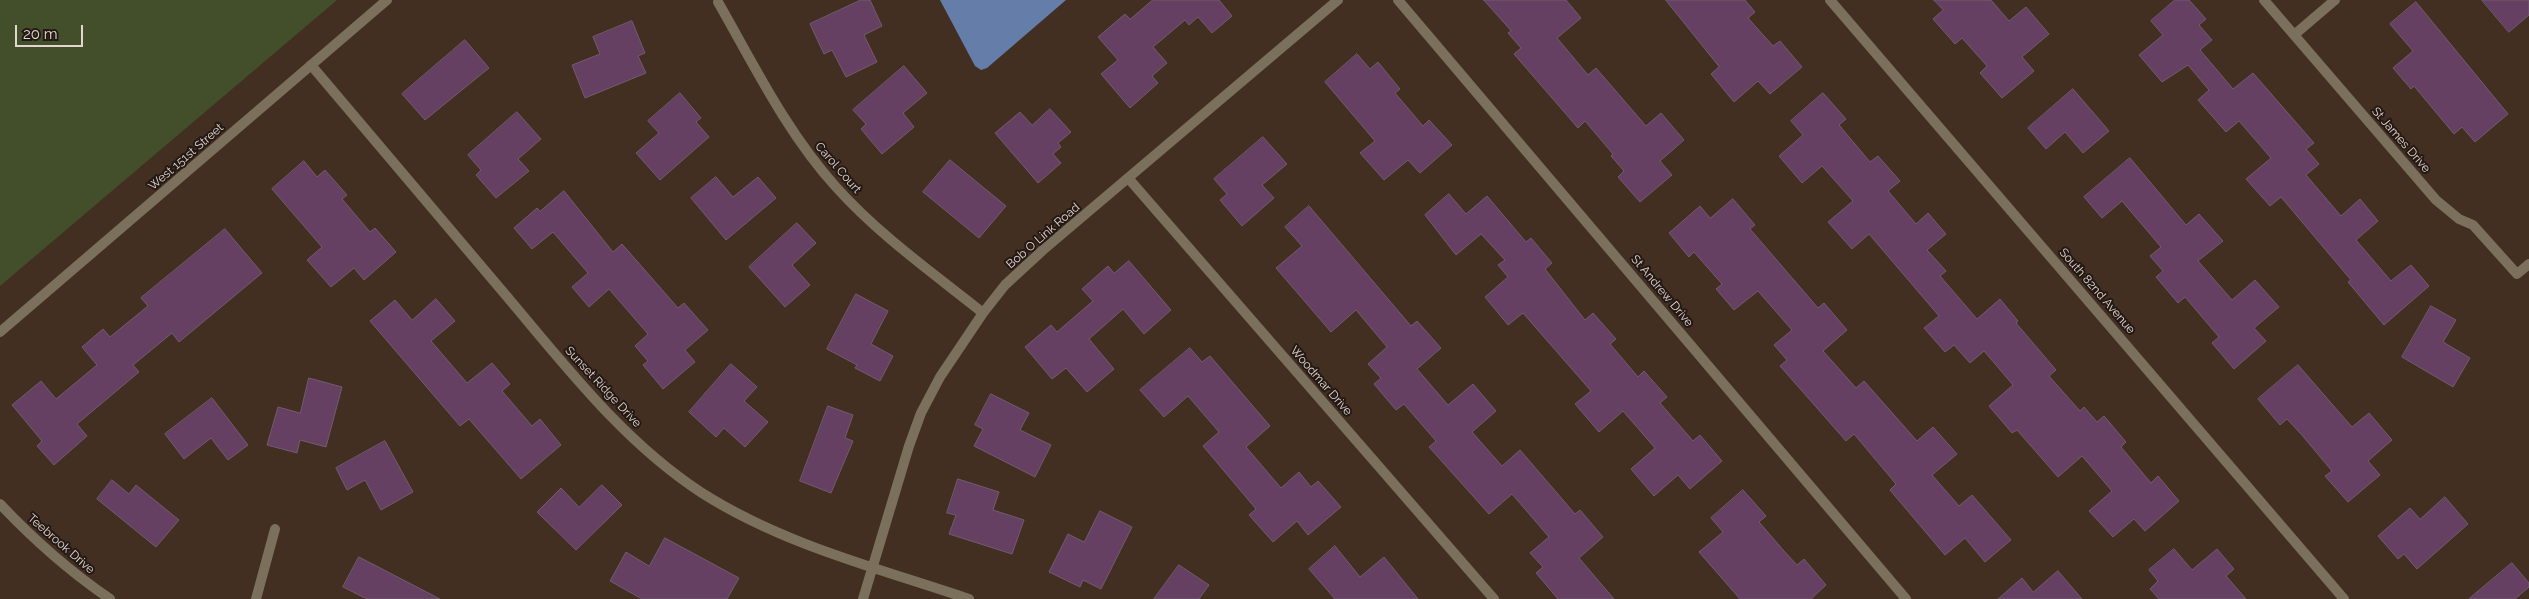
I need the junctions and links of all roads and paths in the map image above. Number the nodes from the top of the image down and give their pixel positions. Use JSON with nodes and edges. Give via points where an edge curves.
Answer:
{"nodes":[{"id":1,"x":388,"y":0,"type":"edge"},
{"id":2,"x":1338,"y":0,"type":"edge"},
{"id":3,"x":1398,"y":0,"type":"edge"},
{"id":4,"x":1830,"y":0,"type":"edge"},
{"id":5,"x":2264,"y":0,"type":"edge"},
{"id":6,"x":2335,"y":0,"type":"edge"},
{"id":7,"x":718,"y":2,"type":"dead end"},
{"id":8,"x":2294,"y":35,"type":"junction"},
{"id":9,"x":311,"y":65,"type":"junction"},
{"id":10,"x":1130,"y":179,"type":"junction"},
{"id":11,"x":2529,"y":264,"type":"edge"},
{"id":12,"x":983,"y":313,"type":"junction"},
{"id":13,"x":0,"y":332,"type":"edge"},
{"id":14,"x":0,"y":504,"type":"edge"},
{"id":15,"x":275,"y":529,"type":"dead end"},
{"id":16,"x":872,"y":568,"type":"junction"},
{"id":17,"x":110,"y":599,"type":"edge"},
{"id":18,"x":256,"y":599,"type":"edge"},
{"id":19,"x":862,"y":599,"type":"edge"},
{"id":20,"x":969,"y":599,"type":"edge"},
{"id":21,"x":1494,"y":599,"type":"edge"},
{"id":22,"x":1906,"y":599,"type":"edge"},
{"id":23,"x":2344,"y":599,"type":"edge"}],
"edges":[{"from":1,"to":9,"type":"street","name":"West 151st Street"},
{"from":2,"to":10,"type":"street","name":"Bob O Link Road"},
{"from":3,"to":22,"type":"street","name":"St Andrew Drive"},
{"from":4,"to":23,"type":"street","name":"South 82nd Avenue"},
{"from":5,"to":8,"type":"street","name":"St James Drive"},
{"from":6,"to":8,"type":"street"},
{"from":7,"to":12,"type":"street","name":"Carol Court","via":[[789,125],[836,188],[881,231]]},
{"from":8,"to":11,"type":"street","name":"St James Drive","via":[[2436,200],[2459,219],[2473,225],[2517,274]]},
{"from":9,"to":13,"type":"street","name":"West 151st Street"},
{"from":9,"to":16,"type":"street","name":"Sunset Ridge Drive","via":[[549,346],[618,424],[641,445],[702,492],[734,511],[778,534]]},
{"from":10,"to":12,"type":"street","name":"Bob O Link Road","via":[[1011,280]]},
{"from":10,"to":21,"type":"street","name":"Woodmar Drive"},
{"from":12,"to":16,"type":"street","name":"Bob O Link Road","via":[[940,377],[921,414]]},
{"from":14,"to":17,"type":"street","name":"Teebrook Drive","via":[[52,556]]},
{"from":15,"to":18,"type":"street"},
{"from":16,"to":19,"type":"street","name":"Bob O Link Road"},
{"from":16,"to":20,"type":"street","name":"Sunset Ridge Drive"}]}
